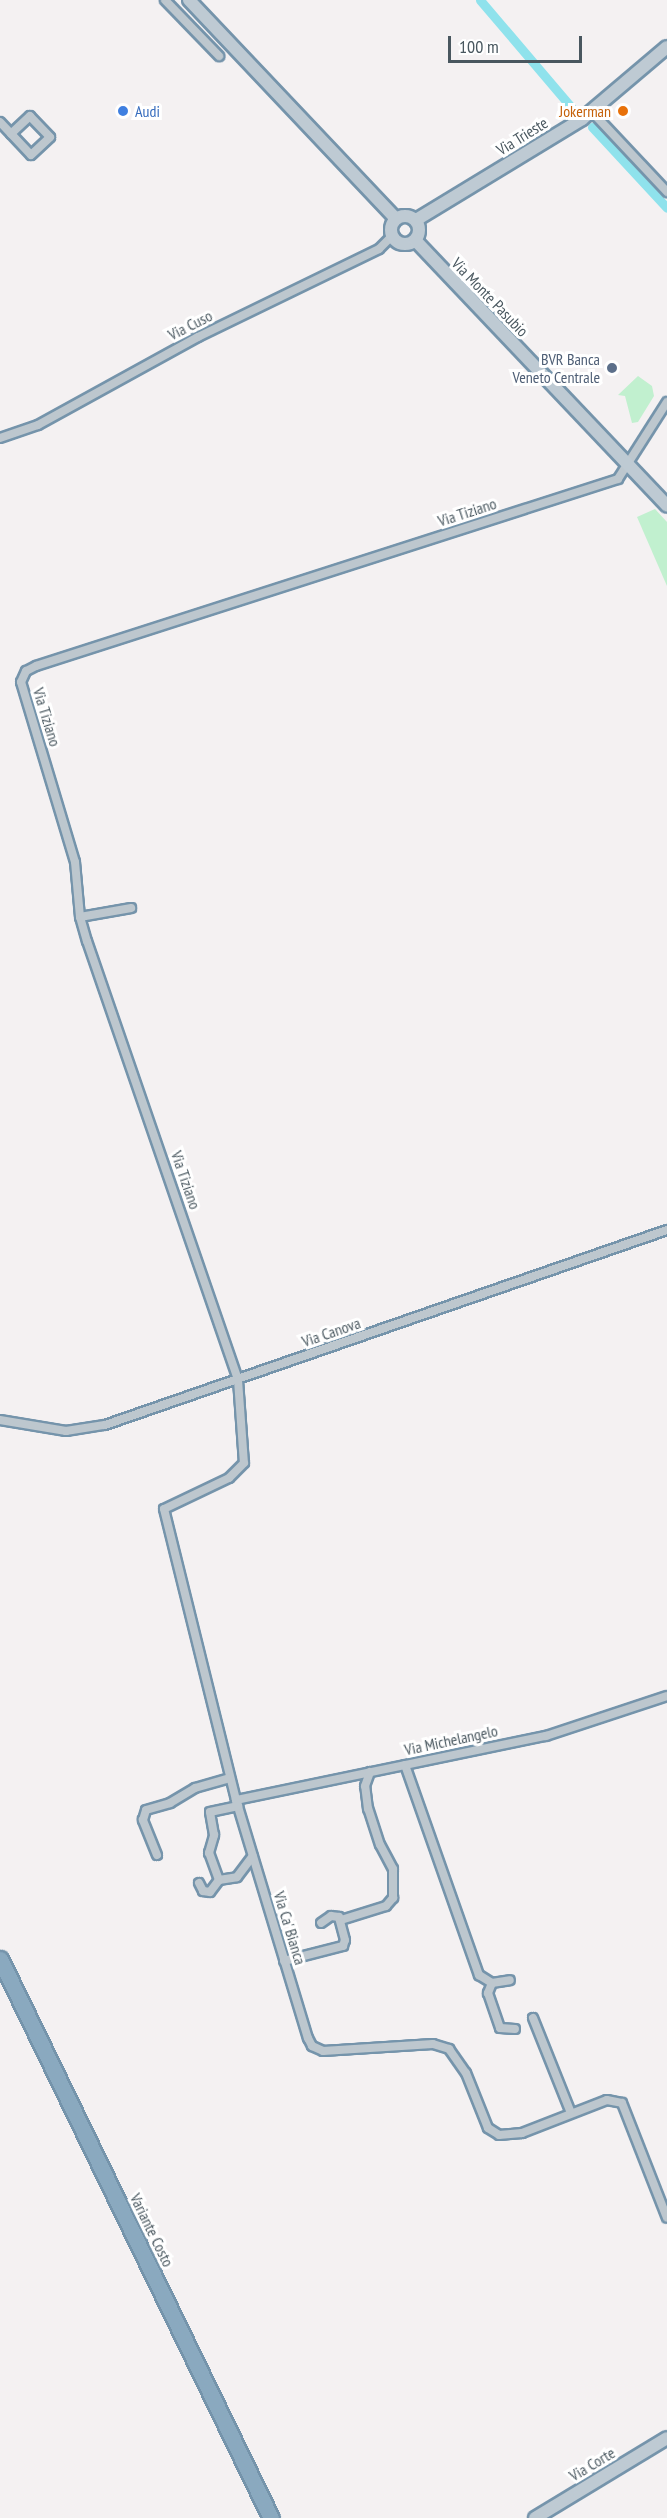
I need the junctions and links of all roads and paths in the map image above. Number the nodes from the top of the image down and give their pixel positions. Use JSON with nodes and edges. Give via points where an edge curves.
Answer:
{"nodes":[{"id":1,"x":165,"y":0,"type":"edge"},
{"id":2,"x":189,"y":0,"type":"edge"},
{"id":3,"x":667,"y":47,"type":"edge"},
{"id":4,"x":219,"y":56,"type":"dead end"},
{"id":5,"x":592,"y":111,"type":"junction"},
{"id":6,"x":0,"y":122,"type":"edge"},
{"id":7,"x":11,"y":134,"type":"junction"},
{"id":8,"x":667,"y":192,"type":"edge"},
{"id":9,"x":396,"y":219,"type":"junction"},
{"id":10,"x":416,"y":220,"type":"junction"},
{"id":11,"x":392,"y":236,"type":"junction"},
{"id":12,"x":415,"y":240,"type":"junction"},
{"id":13,"x":667,"y":402,"type":"edge"},
{"id":14,"x":0,"y":438,"type":"edge"},
{"id":15,"x":629,"y":467,"type":"junction"},
{"id":16,"x":667,"y":506,"type":"edge"},
{"id":17,"x":131,"y":908,"type":"dead end"},
{"id":18,"x":80,"y":917,"type":"junction"},
{"id":19,"x":667,"y":1230,"type":"edge"},
{"id":20,"x":238,"y":1380,"type":"junction"},
{"id":21,"x":0,"y":1420,"type":"edge"},
{"id":22,"x":667,"y":1696,"type":"edge"},
{"id":23,"x":405,"y":1765,"type":"junction"},
{"id":24,"x":369,"y":1772,"type":"junction"},
{"id":25,"x":231,"y":1778,"type":"junction"},
{"id":26,"x":237,"y":1803,"type":"junction"},
{"id":27,"x":157,"y":1855,"type":"dead end"},
{"id":28,"x":253,"y":1856,"type":"junction"},
{"id":29,"x":219,"y":1880,"type":"junction"},
{"id":30,"x":199,"y":1883,"type":"dead end"},
{"id":31,"x":341,"y":1920,"type":"junction"},
{"id":32,"x":321,"y":1923,"type":"dead end"},
{"id":33,"x":0,"y":1959,"type":"edge"},
{"id":34,"x":284,"y":1961,"type":"junction"},
{"id":35,"x":510,"y":1980,"type":"dead end"},
{"id":36,"x":492,"y":1983,"type":"junction"},
{"id":37,"x":533,"y":2018,"type":"dead end"},
{"id":38,"x":515,"y":2029,"type":"dead end"},
{"id":39,"x":571,"y":2113,"type":"junction"},
{"id":40,"x":667,"y":2218,"type":"edge"},
{"id":41,"x":667,"y":2438,"type":"edge"},
{"id":42,"x":271,"y":2518,"type":"edge"},
{"id":43,"x":535,"y":2518,"type":"edge"}],
"edges":[{"from":1,"to":4,"type":"street"},
{"from":2,"to":9,"type":"main road"},
{"from":3,"to":5,"type":"main road","name":"Via Trieste"},
{"from":5,"to":8,"type":"street"},
{"from":5,"to":10,"type":"main road","name":"Via Trieste"},
{"from":6,"to":7,"type":"street"},
{"from":7,"to":7,"type":"street","via":[[32,155],[50,136],[30,116]]},
{"from":9,"to":10,"type":"main road","via":[[408,216]]},
{"from":9,"to":11,"type":"main road"},
{"from":10,"to":12,"type":"main road","via":[[419,232]]},
{"from":11,"to":12,"type":"main road","via":[[402,244]]},
{"from":11,"to":14,"type":"street","name":"Via Cuso","via":[[378,249],[189,342],[38,425]]},
{"from":12,"to":15,"type":"main road","name":"Via Monte Pasubio"},
{"from":13,"to":15,"type":"street"},
{"from":15,"to":16,"type":"main road","name":"Via Monte Pasubio"},
{"from":15,"to":18,"type":"street","name":"Via Tiziano","via":[[618,479],[26,671],[21,682],[23,693],[79,877]]},
{"from":17,"to":18,"type":"street"},
{"from":18,"to":20,"type":"street","name":"Via Tiziano"},
{"from":19,"to":20,"type":"street","name":"Via Canova"},
{"from":20,"to":21,"type":"street","name":"Via Canova","via":[[105,1425],[66,1431]]},
{"from":20,"to":25,"type":"street","name":"Via Ca' Bianca","via":[[244,1463],[229,1478],[164,1509]]},
{"from":22,"to":23,"type":"street","name":"Via Michelangelo","via":[[546,1737]]},
{"from":23,"to":24,"type":"street","name":"Via Michelangelo"},
{"from":23,"to":36,"type":"street","via":[[477,1970],[483,1981]]},
{"from":24,"to":26,"type":"street","name":"Via Michelangelo"},
{"from":24,"to":31,"type":"street","via":[[364,1786],[368,1809],[393,1869],[393,1898],[386,1906]]},
{"from":25,"to":26,"type":"street","name":"Via Ca' Bianca"},
{"from":25,"to":27,"type":"street","via":[[195,1788],[146,1810],[143,1820]]},
{"from":26,"to":28,"type":"street","name":"Via Ca' Bianca"},
{"from":26,"to":29,"type":"street","name":"Via Michelangelo","via":[[210,1812],[214,1835],[210,1854]]},
{"from":28,"to":29,"type":"street","via":[[237,1877]]},
{"from":28,"to":34,"type":"street","name":"Via Ca' Bianca"},
{"from":29,"to":30,"type":"street","via":[[210,1892],[203,1891]]},
{"from":31,"to":32,"type":"street","via":[[331,1916]]},
{"from":31,"to":34,"type":"street","via":[[343,1946]]},
{"from":33,"to":42,"type":"highway","name":"Variante Costo"},
{"from":34,"to":39,"type":"street","name":"Via Ca' Bianca","via":[[308,2038],[317,2050],[442,2046],[460,2061],[482,2116],[499,2135],[511,2136]]},
{"from":35,"to":36,"type":"street"},
{"from":36,"to":38,"type":"street","via":[[488,1993],[500,2028]]},
{"from":37,"to":39,"type":"street"},
{"from":39,"to":40,"type":"street","name":"Via Ca' Bianca","via":[[607,2100],[622,2103]]},
{"from":41,"to":43,"type":"main road","name":"Via Corte"}]}
